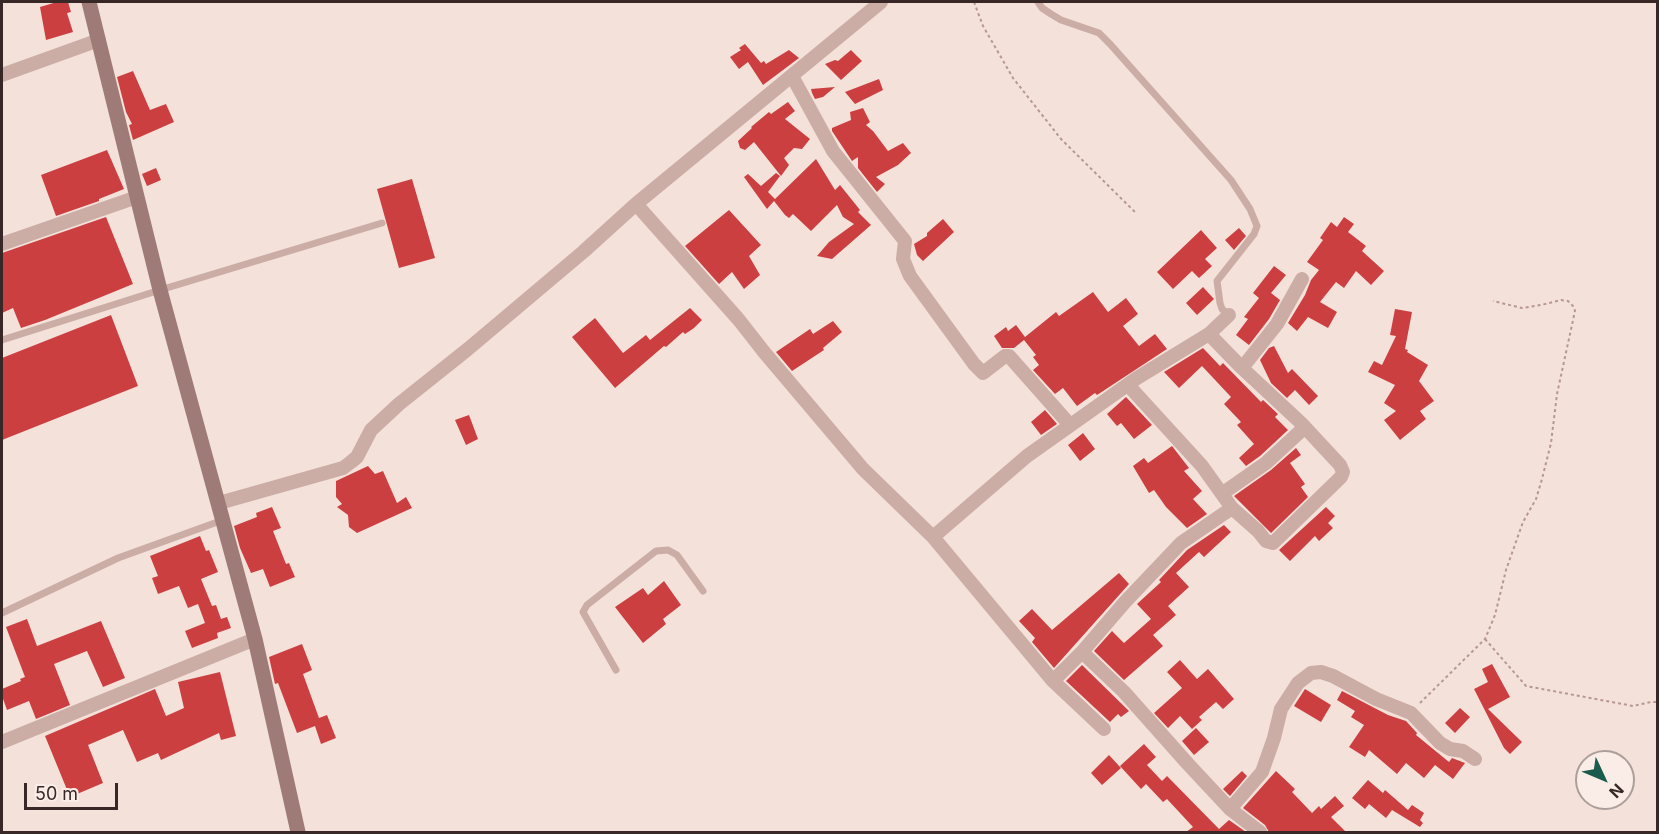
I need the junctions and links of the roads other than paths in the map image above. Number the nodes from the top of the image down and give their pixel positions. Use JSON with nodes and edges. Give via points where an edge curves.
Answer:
{"nodes":[{"id":1,"x":89,"y":2,"type":"edge"},
{"id":2,"x":881,"y":2,"type":"edge"},
{"id":3,"x":1038,"y":2,"type":"edge"},
{"id":4,"x":99,"y":40,"type":"junction"},
{"id":5,"x":2,"y":75,"type":"edge"},
{"id":6,"x":792,"y":76,"type":"junction"},
{"id":7,"x":137,"y":197,"type":"junction"},
{"id":8,"x":636,"y":204,"type":"junction"},
{"id":9,"x":382,"y":223,"type":"dead end"},
{"id":10,"x":2,"y":244,"type":"edge"},
{"id":11,"x":1302,"y":279,"type":"dead end"},
{"id":12,"x":160,"y":290,"type":"junction"},
{"id":13,"x":1229,"y":315,"type":"joint"},
{"id":14,"x":1209,"y":334,"type":"junction"},
{"id":15,"x":2,"y":340,"type":"edge"},
{"id":16,"x":1242,"y":368,"type":"junction"},
{"id":17,"x":1128,"y":386,"type":"junction"},
{"id":18,"x":1070,"y":425,"type":"junction"},
{"id":19,"x":1305,"y":427,"type":"junction"},
{"id":20,"x":1223,"y":493,"type":"junction"},
{"id":21,"x":219,"y":503,"type":"junction"},
{"id":22,"x":1232,"y":508,"type":"junction"},
{"id":23,"x":223,"y":520,"type":"junction"},
{"id":24,"x":933,"y":537,"type":"junction"},
{"id":25,"x":703,"y":591,"type":"dead end"},
{"id":26,"x":2,"y":613,"type":"edge"},
{"id":27,"x":255,"y":639,"type":"junction"},
{"id":28,"x":1082,"y":652,"type":"junction"},
{"id":29,"x":616,"y":670,"type":"dead end"},
{"id":30,"x":1053,"y":681,"type":"junction"},
{"id":31,"x":1104,"y":729,"type":"dead end"},
{"id":32,"x":2,"y":742,"type":"edge"},
{"id":33,"x":1475,"y":759,"type":"dead end"},
{"id":34,"x":1230,"y":809,"type":"junction"},
{"id":35,"x":298,"y":832,"type":"edge"},
{"id":36,"x":1260,"y":832,"type":"edge"}],
"edges":[{"from":1,"to":4,"type":"main road"},
{"from":2,"to":6,"type":"street"},
{"from":3,"to":13,"type":"lane","via":[[1051,14],[1099,33],[1231,180],[1250,209],[1257,226],[1254,234],[1217,281],[1222,309]]},
{"from":4,"to":5,"type":"street"},
{"from":4,"to":7,"type":"main road"},
{"from":6,"to":8,"type":"street"},
{"from":6,"to":18,"type":"street","via":[[833,151],[905,241],[903,259],[910,276],[974,364],[983,373],[1009,356]]},
{"from":7,"to":10,"type":"street"},
{"from":7,"to":12,"type":"main road"},
{"from":8,"to":21,"type":"street","via":[[381,419],[357,457],[343,468]]},
{"from":8,"to":24,"type":"street","via":[[863,469]]},
{"from":9,"to":12,"type":"lane"},
{"from":11,"to":16,"type":"street","via":[[1277,324]]},
{"from":12,"to":15,"type":"lane"},
{"from":12,"to":21,"type":"main road"},
{"from":13,"to":14,"type":"street"},
{"from":14,"to":16,"type":"street"},
{"from":14,"to":17,"type":"street"},
{"from":16,"to":19,"type":"street"},
{"from":17,"to":18,"type":"street"},
{"from":17,"to":20,"type":"street"},
{"from":18,"to":24,"type":"street"},
{"from":19,"to":20,"type":"street","via":[[1266,463]]},
{"from":19,"to":22,"type":"street","via":[[1340,465],[1341,477],[1273,543],[1266,541]]},
{"from":20,"to":22,"type":"street"},
{"from":21,"to":23,"type":"main road"},
{"from":22,"to":28,"type":"street","via":[[1181,543]]},
{"from":23,"to":26,"type":"lane","via":[[118,558]]},
{"from":23,"to":27,"type":"main road"},
{"from":24,"to":30,"type":"street"},
{"from":25,"to":29,"type":"lane","via":[[677,555],[668,550],[656,552],[587,605],[583,612]]},
{"from":27,"to":32,"type":"street"},
{"from":27,"to":35,"type":"main road"},
{"from":28,"to":30,"type":"street"},
{"from":28,"to":34,"type":"street","via":[[1124,692]]},
{"from":30,"to":31,"type":"street"},
{"from":33,"to":34,"type":"street","via":[[1440,743],[1411,713],[1333,676],[1311,674],[1298,683],[1281,709],[1262,772]]},
{"from":34,"to":36,"type":"street"}]}
